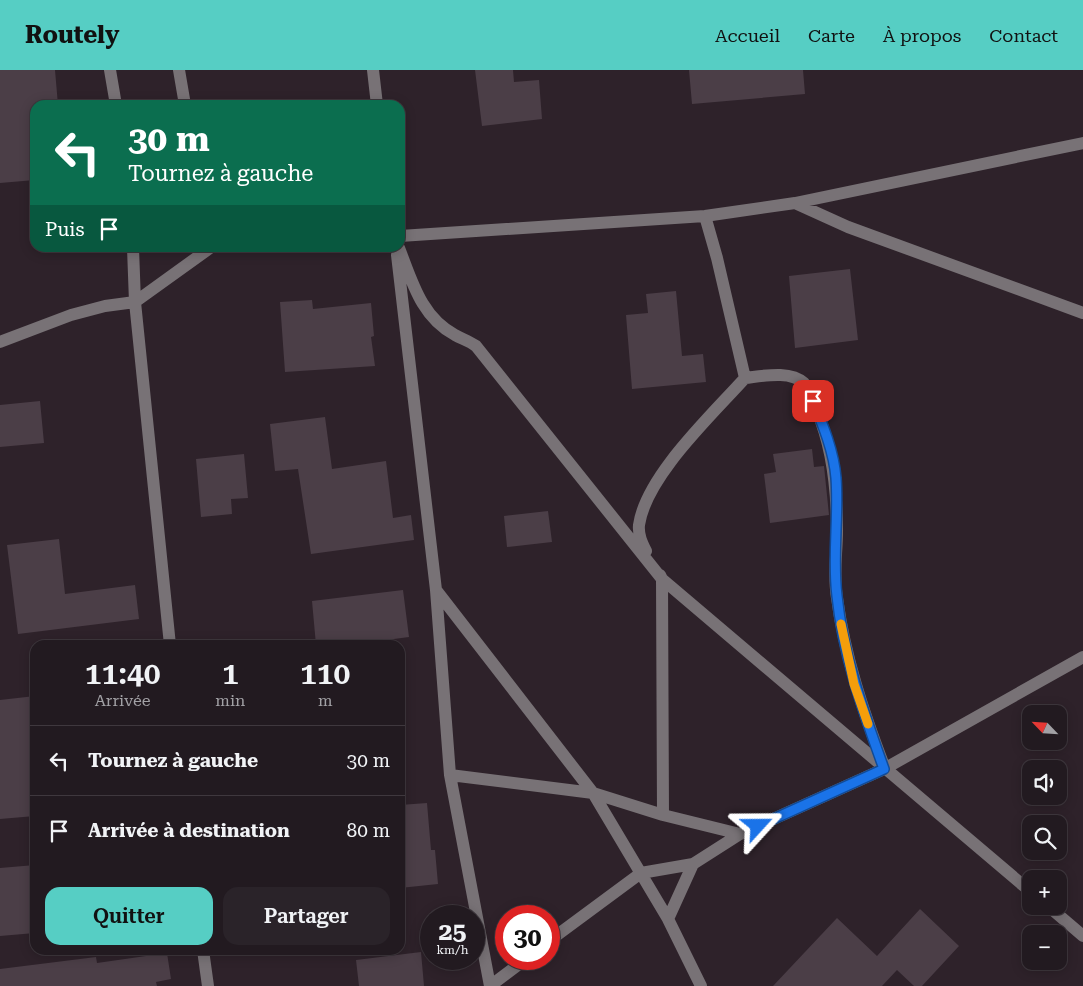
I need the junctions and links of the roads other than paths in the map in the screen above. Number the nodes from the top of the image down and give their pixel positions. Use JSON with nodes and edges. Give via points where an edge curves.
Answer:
{"nodes":[{"id":1,"x":110,"y":70,"type":"edge"},
{"id":2,"x":179,"y":70,"type":"edge"},
{"id":3,"x":373,"y":70,"type":"edge"},
{"id":4,"x":115,"y":100,"type":"edge"},
{"id":5,"x":184,"y":100,"type":"edge"},
{"id":6,"x":376,"y":100,"type":"edge"},
{"id":7,"x":1083,"y":143,"type":"edge"},
{"id":8,"x":795,"y":203,"type":"junction"},
{"id":9,"x":705,"y":216,"type":"junction"},
{"id":10,"x":405,"y":236,"type":"edge"},
{"id":11,"x":133,"y":252,"type":"edge"},
{"id":12,"x":204,"y":252,"type":"edge"},
{"id":13,"x":397,"y":252,"type":"edge"},
{"id":14,"x":399,"y":252,"type":"edge"},
{"id":15,"x":135,"y":302,"type":"junction"},
{"id":16,"x":1083,"y":313,"type":"edge"},
{"id":17,"x":0,"y":342,"type":"edge"},
{"id":18,"x":745,"y":378,"type":"junction"},
{"id":19,"x":662,"y":579,"type":"junction"},
{"id":20,"x":436,"y":590,"type":"junction"},
{"id":21,"x":169,"y":640,"type":"edge"},
{"id":22,"x":1083,"y":657,"type":"edge"},
{"id":23,"x":884,"y":769,"type":"junction"},
{"id":24,"x":450,"y":775,"type":"junction"},
{"id":25,"x":593,"y":793,"type":"junction"},
{"id":26,"x":663,"y":815,"type":"junction"},
{"id":27,"x":740,"y":834,"type":"junction"},
{"id":28,"x":693,"y":864,"type":"junction"},
{"id":29,"x":641,"y":873,"type":"junction"},
{"id":30,"x":1022,"y":884,"type":"edge"},
{"id":31,"x":1058,"y":915,"type":"edge"},
{"id":32,"x":668,"y":919,"type":"junction"},
{"id":33,"x":560,"y":933,"type":"edge"},
{"id":34,"x":1083,"y":936,"type":"edge"},
{"id":35,"x":204,"y":955,"type":"edge"},
{"id":36,"x":511,"y":970,"type":"edge"},
{"id":37,"x":208,"y":986,"type":"edge"},
{"id":38,"x":490,"y":986,"type":"edge"},
{"id":39,"x":701,"y":986,"type":"edge"}],
"edges":[{"from":1,"to":4,"type":"street"},
{"from":2,"to":5,"type":"street"},
{"from":3,"to":6,"type":"street"},
{"from":7,"to":8,"type":"street"},
{"from":8,"to":9,"type":"street"},
{"from":8,"to":16,"type":"street","via":[[848,227]]},
{"from":9,"to":10,"type":"street"},
{"from":9,"to":18,"type":"street"},
{"from":11,"to":15,"type":"street"},
{"from":12,"to":15,"type":"street"},
{"from":13,"to":20,"type":"street"},
{"from":14,"to":19,"type":"street","via":[[418,297],[430,314],[455,336],[476,346]]},
{"from":15,"to":17,"type":"street","via":[[71,315]]},
{"from":15,"to":21,"type":"street"},
{"from":18,"to":19,"type":"street","via":[[681,449],[645,506],[639,527],[641,541]]},
{"from":18,"to":23,"type":"street","via":[[776,375],[803,382],[823,426],[836,476],[834,560],[842,627],[854,684]]},
{"from":19,"to":23,"type":"street"},
{"from":19,"to":26,"type":"street"},
{"from":20,"to":24,"type":"street"},
{"from":20,"to":25,"type":"street"},
{"from":22,"to":23,"type":"street"},
{"from":23,"to":27,"type":"street"},
{"from":23,"to":30,"type":"street"},
{"from":24,"to":25,"type":"street"},
{"from":24,"to":38,"type":"street"},
{"from":25,"to":26,"type":"street"},
{"from":25,"to":29,"type":"street"},
{"from":26,"to":27,"type":"street"},
{"from":27,"to":28,"type":"street"},
{"from":28,"to":29,"type":"street"},
{"from":28,"to":32,"type":"street"},
{"from":29,"to":32,"type":"street"},
{"from":29,"to":33,"type":"street"},
{"from":31,"to":34,"type":"street"},
{"from":32,"to":39,"type":"street"},
{"from":35,"to":37,"type":"street"},
{"from":36,"to":38,"type":"street"}]}
